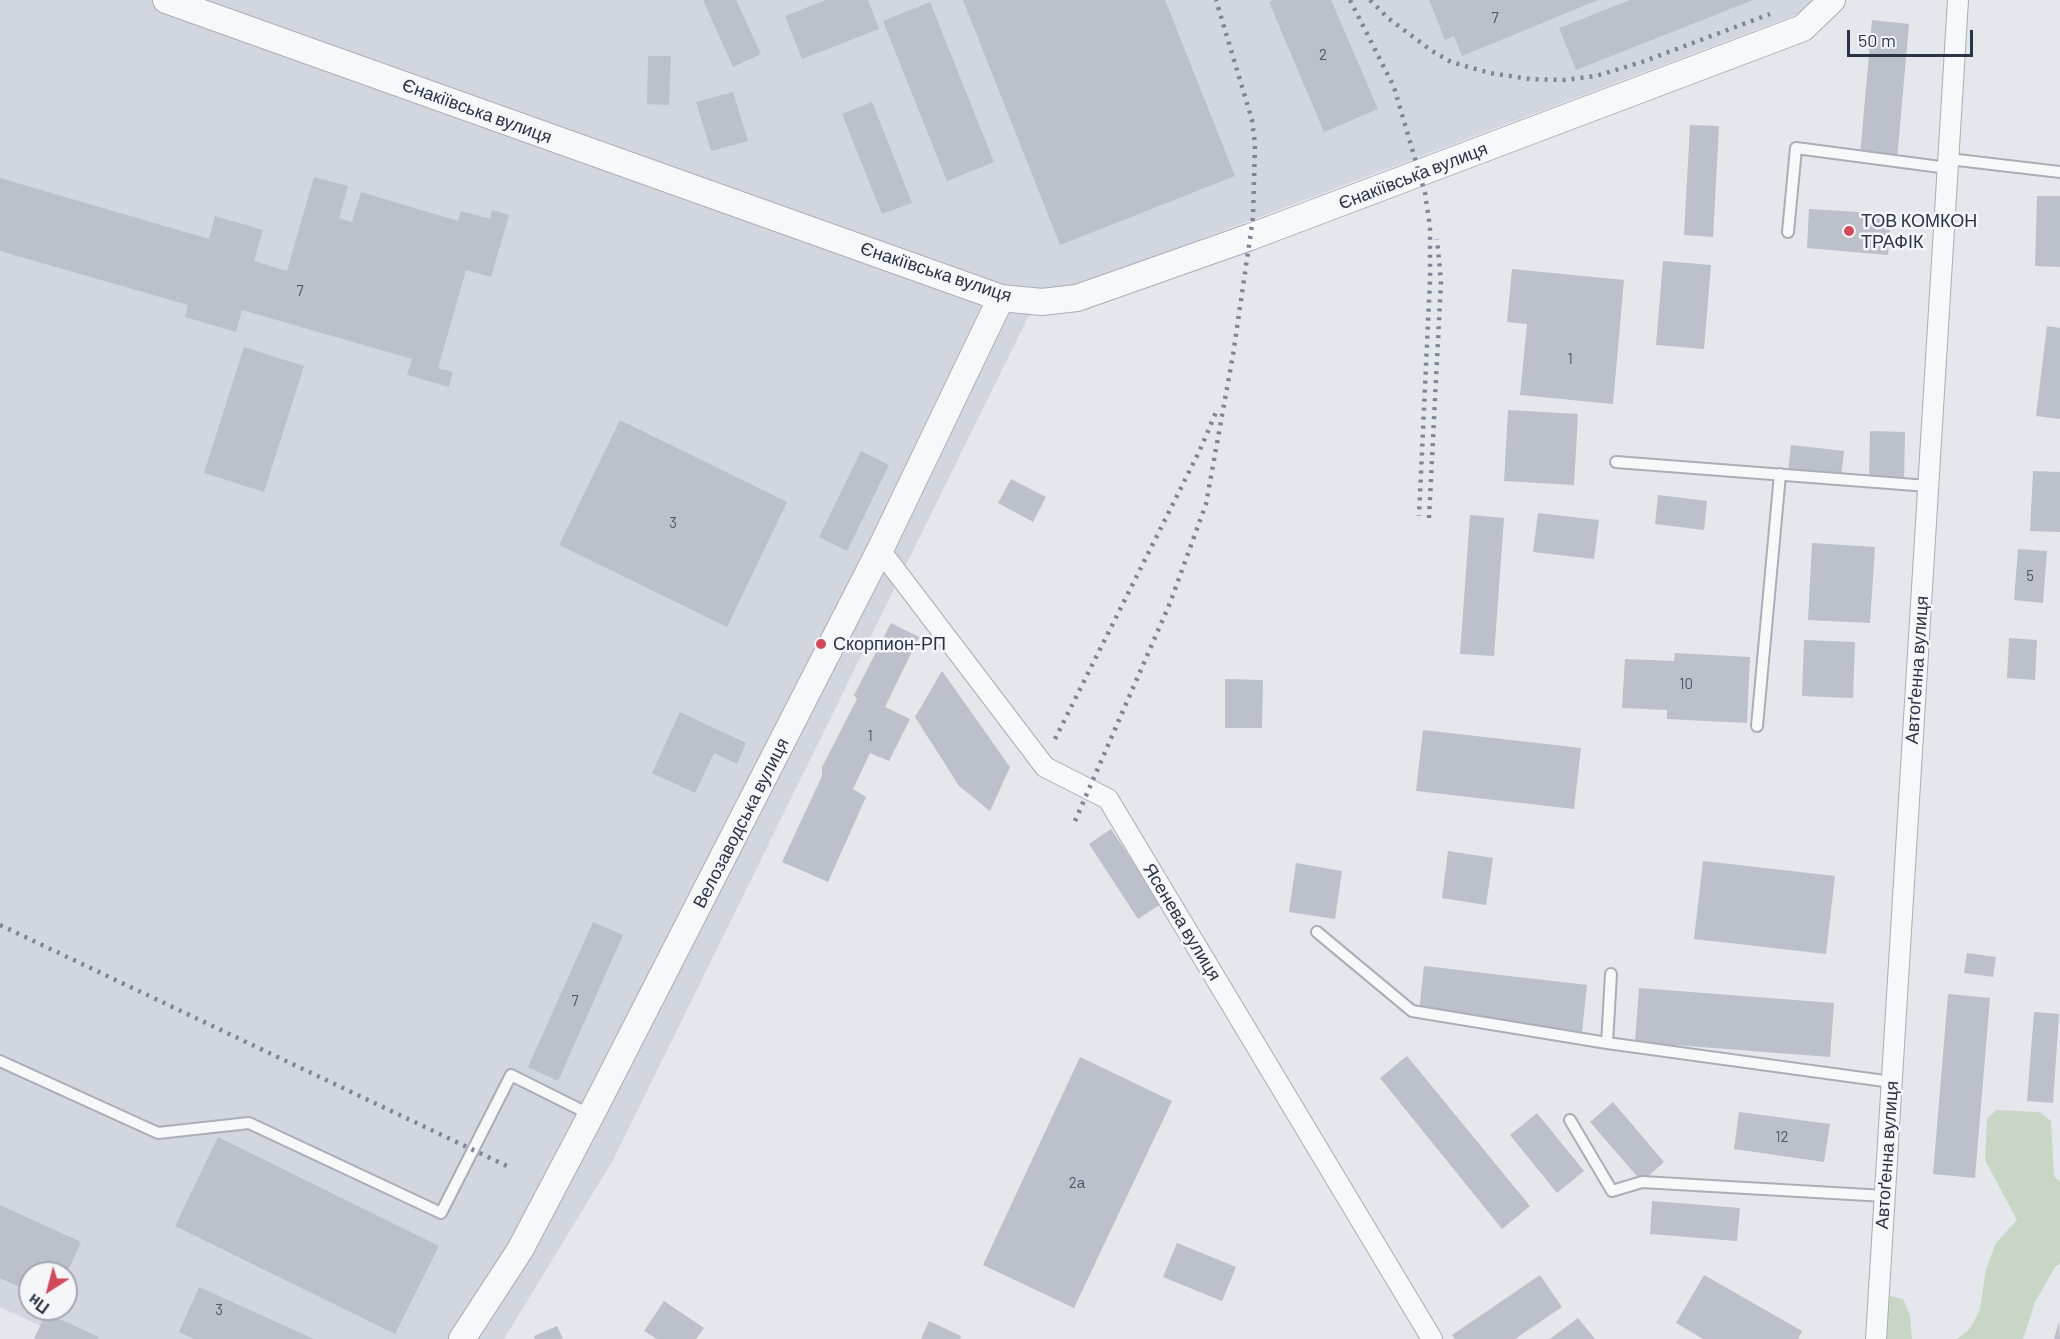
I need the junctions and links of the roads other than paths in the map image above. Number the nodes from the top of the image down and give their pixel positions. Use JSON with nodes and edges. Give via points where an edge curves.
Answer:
{"nodes":[{"id":1,"x":166,"y":0,"type":"edge"},
{"id":2,"x":1832,"y":0,"type":"edge"},
{"id":3,"x":1958,"y":0,"type":"edge"},
{"id":4,"x":1948,"y":163,"type":"junction"},
{"id":5,"x":2060,"y":172,"type":"edge"},
{"id":6,"x":1788,"y":232,"type":"dead end"},
{"id":7,"x":1001,"y":297,"type":"junction"},
{"id":8,"x":1616,"y":462,"type":"dead end"},
{"id":9,"x":1780,"y":474,"type":"junction"},
{"id":10,"x":1928,"y":486,"type":"junction"},
{"id":11,"x":880,"y":550,"type":"junction"},
{"id":12,"x":1757,"y":726,"type":"dead end"},
{"id":13,"x":1317,"y":932,"type":"dead end"},
{"id":14,"x":1611,"y":974,"type":"dead end"},
{"id":15,"x":1607,"y":1043,"type":"junction"},
{"id":16,"x":0,"y":1061,"type":"edge"},
{"id":17,"x":1892,"y":1082,"type":"junction"},
{"id":18,"x":591,"y":1115,"type":"junction"},
{"id":19,"x":1570,"y":1120,"type":"dead end"},
{"id":20,"x":1885,"y":1196,"type":"junction"},
{"id":21,"x":462,"y":1339,"type":"edge"},
{"id":22,"x":1432,"y":1339,"type":"edge"},
{"id":23,"x":1876,"y":1339,"type":"edge"}],
"edges":[{"from":1,"to":7,"type":"street","name":"Єнакіївська вулиця"},
{"from":2,"to":7,"type":"street","name":"Єнакіївська вулиця","via":[[1803,27],[1250,237],[1077,298],[1042,302]]},
{"from":3,"to":4,"type":"street","name":"Автоґенна вулиця"},
{"from":4,"to":5,"type":"lane"},
{"from":4,"to":6,"type":"lane","via":[[1796,148]]},
{"from":4,"to":10,"type":"street","name":"Автоґенна вулиця"},
{"from":7,"to":11,"type":"street","name":"Велозаводська вулиця"},
{"from":8,"to":9,"type":"lane"},
{"from":9,"to":10,"type":"lane"},
{"from":9,"to":12,"type":"lane"},
{"from":10,"to":17,"type":"street","name":"Автоґенна вулиця"},
{"from":11,"to":18,"type":"street","name":"Велозаводська вулиця"},
{"from":11,"to":22,"type":"street","name":"Ясенева вулиця","via":[[1045,767],[1108,799]]},
{"from":13,"to":15,"type":"lane","via":[[1412,1011]]},
{"from":14,"to":15,"type":"lane"},
{"from":15,"to":17,"type":"lane"},
{"from":16,"to":18,"type":"lane","via":[[158,1133],[249,1123],[441,1213],[511,1075]]},
{"from":17,"to":20,"type":"street","name":"Автоґенна вулиця"},
{"from":18,"to":21,"type":"street","name":"Велозаводська вулиця","via":[[520,1250]]},
{"from":19,"to":20,"type":"lane","via":[[1612,1191],[1641,1182]]},
{"from":20,"to":23,"type":"street","name":"Автоґенна вулиця"}]}
